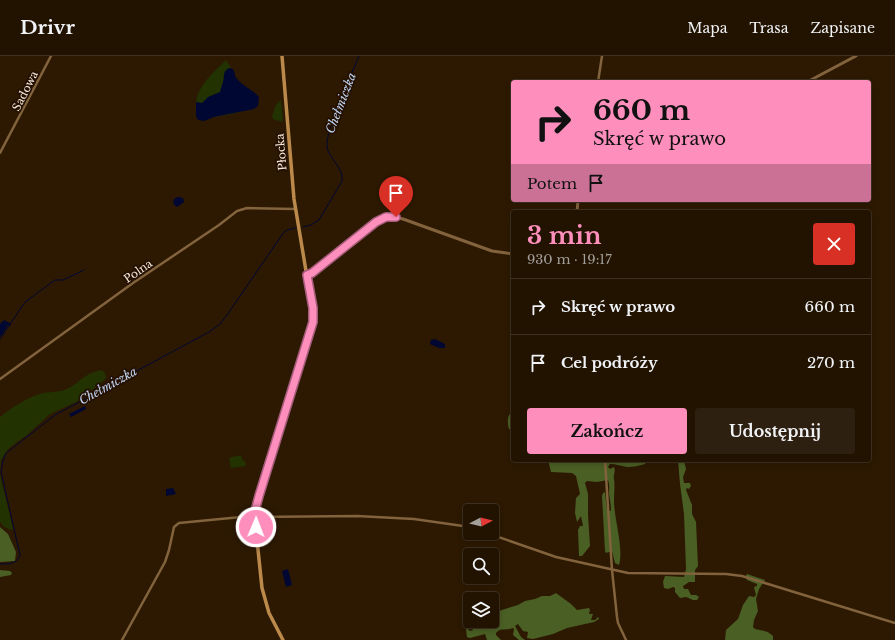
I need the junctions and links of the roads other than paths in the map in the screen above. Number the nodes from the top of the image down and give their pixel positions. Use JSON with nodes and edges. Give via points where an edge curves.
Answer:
{"nodes":[{"id":1,"x":52,"y":56,"type":"edge"},
{"id":2,"x":282,"y":56,"type":"edge"},
{"id":3,"x":602,"y":56,"type":"edge"},
{"id":4,"x":856,"y":56,"type":"edge"},
{"id":5,"x":598,"y":80,"type":"edge"},
{"id":6,"x":811,"y":80,"type":"edge"},
{"id":7,"x":0,"y":153,"type":"edge"},
{"id":8,"x":296,"y":209,"type":"junction"},
{"id":9,"x":511,"y":254,"type":"edge"},
{"id":10,"x":307,"y":275,"type":"junction"},
{"id":11,"x":0,"y":379,"type":"edge"},
{"id":12,"x":605,"y":462,"type":"edge"},
{"id":13,"x":255,"y":516,"type":"junction"},
{"id":14,"x":463,"y":526,"type":"edge"},
{"id":15,"x":499,"y":537,"type":"edge"},
{"id":16,"x":612,"y":570,"type":"junction"},
{"id":17,"x":895,"y":623,"type":"edge"},
{"id":18,"x":122,"y":640,"type":"edge"},
{"id":19,"x":283,"y":640,"type":"edge"},
{"id":20,"x":626,"y":640,"type":"edge"}],
"edges":[{"from":1,"to":7,"type":"street","name":"Sadowa"},
{"from":2,"to":8,"type":"main road","name":"Płocka"},
{"from":3,"to":5,"type":"street"},
{"from":4,"to":6,"type":"street"},
{"from":8,"to":10,"type":"main road","name":"Płocka"},
{"from":8,"to":11,"type":"street","name":"Polna","via":[[247,208],[237,211]]},
{"from":9,"to":10,"type":"street","via":[[492,251],[389,216],[381,218]]},
{"from":10,"to":13,"type":"main road","name":"Płocka","via":[[313,308],[312,327]]},
{"from":12,"to":16,"type":"street"},
{"from":13,"to":14,"type":"street","via":[[414,518]]},
{"from":13,"to":18,"type":"street","via":[[183,522],[175,525],[165,562]]},
{"from":13,"to":19,"type":"main road","name":"Płocka","via":[[263,594],[269,614]]},
{"from":15,"to":16,"type":"street","via":[[556,558]]},
{"from":16,"to":17,"type":"street","via":[[628,573],[734,575]]},
{"from":16,"to":20,"type":"street","via":[[618,623]]}]}
